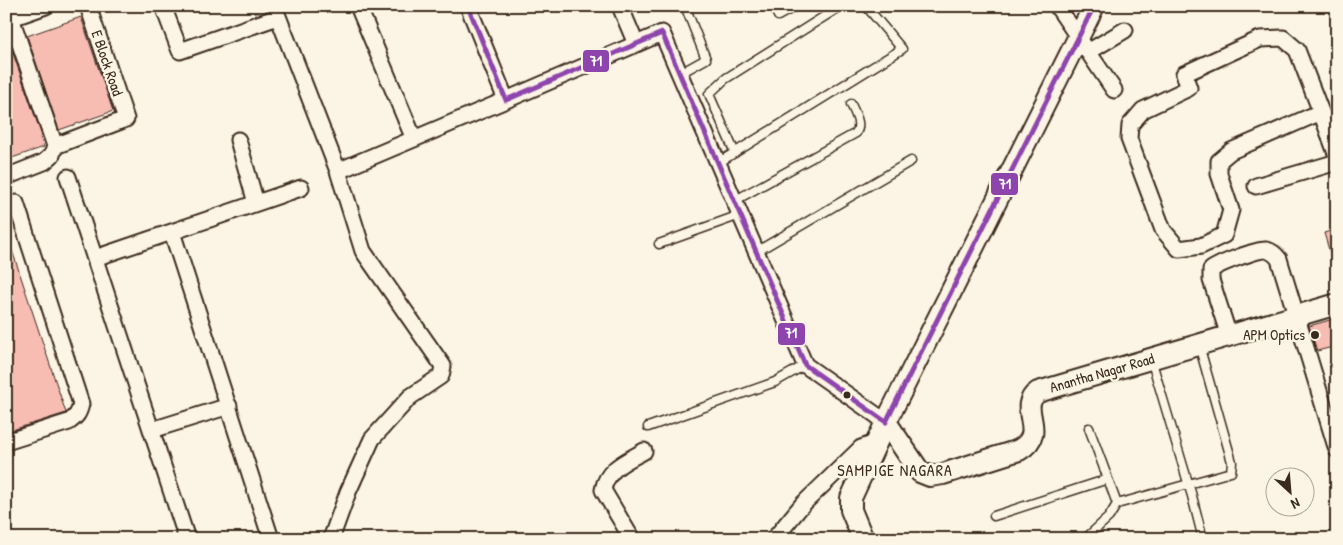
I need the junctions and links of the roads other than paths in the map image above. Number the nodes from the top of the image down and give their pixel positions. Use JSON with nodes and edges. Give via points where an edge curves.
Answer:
{"nodes":[{"id":1,"x":46,"y":6,"type":"edge"},
{"id":2,"x":88,"y":6,"type":"edge"},
{"id":3,"x":163,"y":6,"type":"edge"},
{"id":4,"x":358,"y":6,"type":"edge"},
{"id":5,"x":468,"y":6,"type":"edge"},
{"id":6,"x":620,"y":6,"type":"edge"},
{"id":7,"x":685,"y":6,"type":"edge"},
{"id":8,"x":774,"y":6,"type":"edge"},
{"id":9,"x":796,"y":6,"type":"edge"},
{"id":10,"x":841,"y":6,"type":"edge"},
{"id":11,"x":866,"y":6,"type":"edge"},
{"id":12,"x":1057,"y":6,"type":"edge"},
{"id":13,"x":1094,"y":6,"type":"edge"},
{"id":14,"x":276,"y":12,"type":"edge"},
{"id":15,"x":8,"y":15,"type":"edge"},
{"id":16,"x":1125,"y":30,"type":"dead end"},
{"id":17,"x":636,"y":44,"type":"junction"},
{"id":18,"x":1083,"y":45,"type":"junction"},
{"id":19,"x":679,"y":74,"type":"junction"},
{"id":20,"x":1114,"y":90,"type":"dead end"},
{"id":21,"x":506,"y":100,"type":"junction"},
{"id":22,"x":851,"y":104,"type":"dead end"},
{"id":23,"x":1321,"y":112,"type":"junction"},
{"id":24,"x":414,"y":139,"type":"junction"},
{"id":25,"x":238,"y":140,"type":"dead end"},
{"id":26,"x":55,"y":146,"type":"junction"},
{"id":27,"x":735,"y":153,"type":"junction"},
{"id":28,"x":1337,"y":156,"type":"edge"},
{"id":29,"x":911,"y":161,"type":"dead end"},
{"id":30,"x":1337,"y":162,"type":"edge"},
{"id":31,"x":718,"y":163,"type":"junction"},
{"id":32,"x":338,"y":171,"type":"junction"},
{"id":33,"x":7,"y":177,"type":"edge"},
{"id":34,"x":68,"y":178,"type":"dead end"},
{"id":35,"x":1256,"y":186,"type":"dead end"},
{"id":36,"x":301,"y":188,"type":"dead end"},
{"id":37,"x":256,"y":203,"type":"junction"},
{"id":38,"x":11,"y":205,"type":"edge"},
{"id":39,"x":737,"y":208,"type":"junction"},
{"id":40,"x":172,"y":232,"type":"junction"},
{"id":41,"x":659,"y":244,"type":"dead end"},
{"id":42,"x":756,"y":252,"type":"junction"},
{"id":43,"x":95,"y":258,"type":"junction"},
{"id":44,"x":1337,"y":304,"type":"edge"},
{"id":45,"x":1296,"y":316,"type":"junction"},
{"id":46,"x":1229,"y":336,"type":"junction"},
{"id":47,"x":1199,"y":345,"type":"junction"},
{"id":48,"x":1151,"y":359,"type":"junction"},
{"id":49,"x":805,"y":366,"type":"junction"},
{"id":50,"x":229,"y":406,"type":"junction"},
{"id":51,"x":886,"y":422,"type":"junction"},
{"id":52,"x":648,"y":427,"type":"dead end"},
{"id":53,"x":1089,"y":428,"type":"dead end"},
{"id":54,"x":152,"y":430,"type":"junction"},
{"id":55,"x":6,"y":442,"type":"edge"},
{"id":56,"x":876,"y":443,"type":"junction"},
{"id":57,"x":1337,"y":450,"type":"edge"},
{"id":58,"x":644,"y":451,"type":"dead end"},
{"id":59,"x":1108,"y":479,"type":"junction"},
{"id":60,"x":1188,"y":484,"type":"junction"},
{"id":61,"x":1117,"y":504,"type":"junction"},
{"id":62,"x":994,"y":516,"type":"dead end"},
{"id":63,"x":187,"y":539,"type":"edge"},
{"id":64,"x":271,"y":539,"type":"edge"},
{"id":65,"x":331,"y":539,"type":"edge"},
{"id":66,"x":632,"y":539,"type":"edge"},
{"id":67,"x":774,"y":539,"type":"edge"},
{"id":68,"x":863,"y":539,"type":"edge"},
{"id":69,"x":1085,"y":539,"type":"edge"},
{"id":70,"x":1203,"y":539,"type":"edge"}],
"edges":[{"from":1,"to":15,"type":"street"},
{"from":2,"to":26,"type":"street","name":"E Block Road","via":[[126,119]]},
{"from":3,"to":14,"type":"street","via":[[180,51]]},
{"from":4,"to":24,"type":"street"},
{"from":5,"to":21,"type":"street"},
{"from":6,"to":17,"type":"street"},
{"from":7,"to":19,"type":"lane","via":[[706,59]]},
{"from":8,"to":9,"type":"lane","via":[[778,16]]},
{"from":10,"to":27,"type":"lane","via":[[725,79],[709,94]]},
{"from":11,"to":27,"type":"lane","via":[[902,49]]},
{"from":12,"to":18,"type":"street"},
{"from":13,"to":18,"type":"street"},
{"from":14,"to":32,"type":"street"},
{"from":15,"to":26,"type":"street"},
{"from":16,"to":18,"type":"street"},
{"from":17,"to":19,"type":"street","via":[[662,32]]},
{"from":17,"to":21,"type":"street"},
{"from":18,"to":20,"type":"street"},
{"from":18,"to":51,"type":"street"},
{"from":19,"to":31,"type":"street"},
{"from":21,"to":24,"type":"street"},
{"from":22,"to":39,"type":"lane","via":[[858,119],[856,133]]},
{"from":23,"to":23,"type":"street","via":[[1231,150],[1219,161],[1219,174],[1231,210],[1224,235],[1201,246],[1179,249],[1162,230],[1129,139],[1130,125],[1143,110],[1189,88],[1184,74],[1260,39],[1283,38],[1297,50]]},
{"from":23,"to":28,"type":"street"},
{"from":24,"to":32,"type":"street"},
{"from":25,"to":37,"type":"street"},
{"from":26,"to":33,"type":"street","via":[[48,159]]},
{"from":27,"to":31,"type":"lane"},
{"from":29,"to":42,"type":"lane"},
{"from":30,"to":35,"type":"street"},
{"from":31,"to":39,"type":"street"},
{"from":32,"to":65,"type":"street","via":[[363,252],[443,366],[441,376],[410,397],[372,439]]},
{"from":33,"to":38,"type":"street"},
{"from":34,"to":43,"type":"street"},
{"from":36,"to":37,"type":"street"},
{"from":37,"to":40,"type":"street"},
{"from":38,"to":55,"type":"street","via":[[81,404],[80,411],[69,422]]},
{"from":39,"to":41,"type":"lane"},
{"from":39,"to":42,"type":"street"},
{"from":40,"to":43,"type":"street"},
{"from":40,"to":50,"type":"street"},
{"from":42,"to":49,"type":"street"},
{"from":43,"to":54,"type":"street"},
{"from":44,"to":45,"type":"street","name":"Anantha Nagar Road"},
{"from":45,"to":46,"type":"street","name":"Anantha Nagar Road"},
{"from":45,"to":46,"type":"street","via":[[1279,259],[1274,253],[1264,250],[1211,270],[1211,280]]},
{"from":45,"to":57,"type":"street"},
{"from":46,"to":47,"type":"street","name":"Anantha Nagar Road"},
{"from":47,"to":48,"type":"street","name":"Anantha Nagar Road"},
{"from":47,"to":60,"type":"lane","via":[[1232,462],[1231,472]]},
{"from":48,"to":51,"type":"street","name":"Anantha Nagar Road","via":[[1032,395],[1029,408],[1034,431],[1025,446],[943,474],[930,476],[920,472]]},
{"from":48,"to":60,"type":"lane"},
{"from":49,"to":51,"type":"street"},
{"from":49,"to":52,"type":"lane","via":[[775,382]]},
{"from":50,"to":54,"type":"street"},
{"from":50,"to":64,"type":"street"},
{"from":51,"to":56,"type":"street"},
{"from":53,"to":59,"type":"lane"},
{"from":54,"to":63,"type":"street"},
{"from":56,"to":67,"type":"street","via":[[861,448],[802,505]]},
{"from":56,"to":68,"type":"street","via":[[850,504]]},
{"from":58,"to":66,"type":"street","via":[[615,468],[603,490]]},
{"from":59,"to":61,"type":"lane"},
{"from":59,"to":62,"type":"lane"},
{"from":60,"to":61,"type":"lane"},
{"from":60,"to":70,"type":"lane"},
{"from":61,"to":69,"type":"lane","via":[[1109,517]]}]}
